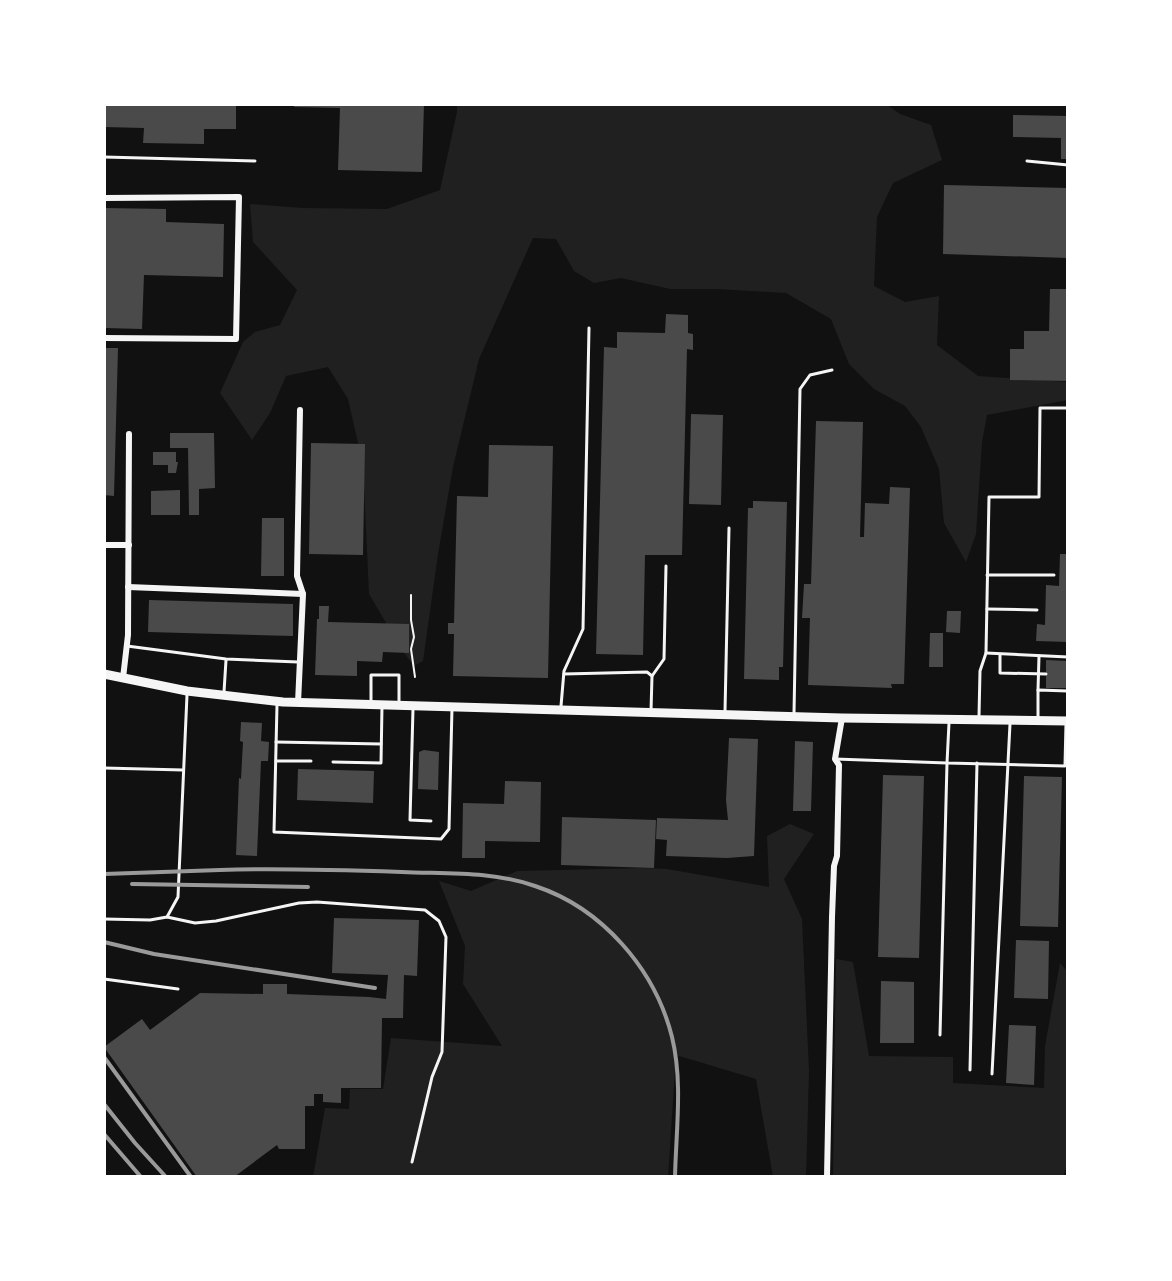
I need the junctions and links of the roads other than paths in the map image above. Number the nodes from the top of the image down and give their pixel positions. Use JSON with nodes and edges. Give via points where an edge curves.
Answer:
{"nodes":[{"id":1,"x":104,"y":157,"type":"edge"},
{"id":2,"x":255,"y":161,"type":"dead end"},
{"id":3,"x":1027,"y":161,"type":"dead end"},
{"id":4,"x":1068,"y":165,"type":"edge"},
{"id":5,"x":104,"y":198,"type":"edge"},
{"id":6,"x":589,"y":328,"type":"dead end"},
{"id":7,"x":104,"y":338,"type":"edge"},
{"id":8,"x":832,"y":370,"type":"dead end"},
{"id":9,"x":1068,"y":408,"type":"edge"},
{"id":10,"x":300,"y":410,"type":"dead end"},
{"id":11,"x":129,"y":434,"type":"dead end"},
{"id":12,"x":729,"y":528,"type":"dead end"},
{"id":13,"x":104,"y":545,"type":"edge"},
{"id":14,"x":129,"y":545,"type":"junction"},
{"id":15,"x":666,"y":566,"type":"dead end"},
{"id":16,"x":987,"y":575,"type":"junction"},
{"id":17,"x":1054,"y":575,"type":"dead end"},
{"id":18,"x":128,"y":587,"type":"junction"},
{"id":19,"x":303,"y":594,"type":"junction"},
{"id":20,"x":987,"y":609,"type":"junction"},
{"id":21,"x":1037,"y":610,"type":"dead end"},
{"id":22,"x":127,"y":646,"type":"junction"},
{"id":23,"x":986,"y":653,"type":"junction"},
{"id":24,"x":1000,"y":654,"type":"junction"},
{"id":25,"x":1039,"y":656,"type":"junction"},
{"id":26,"x":1068,"y":657,"type":"edge"},
{"id":27,"x":226,"y":659,"type":"junction"},
{"id":28,"x":300,"y":662,"type":"junction"},
{"id":29,"x":1038,"y":673,"type":"junction"},
{"id":30,"x":104,"y":674,"type":"edge"},
{"id":31,"x":564,"y":674,"type":"junction"},
{"id":32,"x":1046,"y":674,"type":"dead end"},
{"id":33,"x":652,"y":676,"type":"junction"},
{"id":34,"x":123,"y":678,"type":"junction"},
{"id":35,"x":1038,"y":690,"type":"junction"},
{"id":36,"x":187,"y":691,"type":"junction"},
{"id":37,"x":1068,"y":691,"type":"edge"},
{"id":38,"x":224,"y":696,"type":"junction"},
{"id":39,"x":277,"y":701,"type":"junction"},
{"id":40,"x":298,"y":703,"type":"junction"},
{"id":41,"x":371,"y":704,"type":"junction"},
{"id":42,"x":382,"y":705,"type":"junction"},
{"id":43,"x":399,"y":705,"type":"junction"},
{"id":44,"x":413,"y":705,"type":"junction"},
{"id":45,"x":452,"y":706,"type":"junction"},
{"id":46,"x":560,"y":710,"type":"junction"},
{"id":47,"x":651,"y":712,"type":"junction"},
{"id":48,"x":725,"y":714,"type":"junction"},
{"id":49,"x":794,"y":716,"type":"junction"},
{"id":50,"x":842,"y":718,"type":"junction"},
{"id":51,"x":949,"y":719,"type":"junction"},
{"id":52,"x":979,"y":720,"type":"junction"},
{"id":53,"x":1010,"y":720,"type":"junction"},
{"id":54,"x":1038,"y":721,"type":"junction"},
{"id":55,"x":1067,"y":721,"type":"edge"},
{"id":56,"x":276,"y":742,"type":"junction"},
{"id":57,"x":381,"y":744,"type":"junction"},
{"id":58,"x":835,"y":759,"type":"junction"},
{"id":59,"x":276,"y":761,"type":"junction"},
{"id":60,"x":311,"y":761,"type":"dead end"},
{"id":61,"x":333,"y":762,"type":"dead end"},
{"id":62,"x":947,"y":763,"type":"junction"},
{"id":63,"x":977,"y":763,"type":"junction"},
{"id":64,"x":1008,"y":764,"type":"junction"},
{"id":65,"x":104,"y":768,"type":"edge"},
{"id":66,"x":183,"y":770,"type":"junction"},
{"id":67,"x":431,"y":821,"type":"dead end"},
{"id":68,"x":167,"y":917,"type":"junction"},
{"id":69,"x":104,"y":919,"type":"edge"},
{"id":70,"x":104,"y":979,"type":"edge"},
{"id":71,"x":178,"y":989,"type":"dead end"},
{"id":72,"x":940,"y":1035,"type":"dead end"},
{"id":73,"x":970,"y":1070,"type":"dead end"},
{"id":74,"x":992,"y":1074,"type":"dead end"},
{"id":75,"x":412,"y":1162,"type":"dead end"},
{"id":76,"x":827,"y":1177,"type":"edge"}],
"edges":[{"from":1,"to":2,"type":"lane"},
{"from":3,"to":4,"type":"lane"},
{"from":5,"to":7,"type":"street","via":[[239,197],[236,339]]},
{"from":6,"to":31,"type":"lane","via":[[583,629]]},
{"from":8,"to":49,"type":"lane","via":[[810,375],[800,389]]},
{"from":9,"to":16,"type":"lane","via":[[1040,408],[1039,497],[989,497]]},
{"from":10,"to":19,"type":"street","via":[[297,576]]},
{"from":11,"to":14,"type":"street"},
{"from":12,"to":48,"type":"lane"},
{"from":13,"to":14,"type":"street"},
{"from":14,"to":18,"type":"street"},
{"from":15,"to":33,"type":"lane","via":[[664,659]]},
{"from":16,"to":17,"type":"lane"},
{"from":16,"to":20,"type":"lane"},
{"from":18,"to":19,"type":"street"},
{"from":18,"to":22,"type":"street"},
{"from":19,"to":28,"type":"street"},
{"from":20,"to":21,"type":"lane"},
{"from":20,"to":23,"type":"lane"},
{"from":22,"to":27,"type":"lane"},
{"from":22,"to":34,"type":"street"},
{"from":23,"to":24,"type":"lane"},
{"from":23,"to":52,"type":"lane","via":[[980,671]]},
{"from":24,"to":25,"type":"lane"},
{"from":24,"to":29,"type":"lane","via":[[1000,673]]},
{"from":25,"to":26,"type":"lane"},
{"from":25,"to":29,"type":"lane"},
{"from":27,"to":28,"type":"lane"},
{"from":27,"to":38,"type":"lane"},
{"from":28,"to":40,"type":"street"},
{"from":29,"to":32,"type":"lane"},
{"from":29,"to":35,"type":"lane"},
{"from":30,"to":34,"type":"main road"},
{"from":31,"to":33,"type":"lane"},
{"from":31,"to":46,"type":"lane"},
{"from":33,"to":47,"type":"lane"},
{"from":34,"to":36,"type":"main road"},
{"from":35,"to":37,"type":"lane"},
{"from":35,"to":54,"type":"lane"},
{"from":36,"to":38,"type":"main road"},
{"from":36,"to":66,"type":"lane"},
{"from":38,"to":39,"type":"main road"},
{"from":39,"to":40,"type":"main road"},
{"from":39,"to":56,"type":"lane"},
{"from":40,"to":41,"type":"main road"},
{"from":41,"to":42,"type":"main road"},
{"from":41,"to":43,"type":"lane","via":[[371,675],[399,675]]},
{"from":42,"to":43,"type":"main road"},
{"from":42,"to":57,"type":"lane"},
{"from":43,"to":44,"type":"main road"},
{"from":44,"to":45,"type":"main road"},
{"from":44,"to":67,"type":"lane","via":[[410,820]]},
{"from":45,"to":46,"type":"main road"},
{"from":45,"to":59,"type":"lane","via":[[449,829],[441,839],[274,832]]},
{"from":46,"to":47,"type":"main road"},
{"from":47,"to":48,"type":"main road"},
{"from":48,"to":49,"type":"main road"},
{"from":49,"to":50,"type":"main road"},
{"from":50,"to":51,"type":"main road"},
{"from":50,"to":58,"type":"street"},
{"from":51,"to":52,"type":"main road"},
{"from":51,"to":62,"type":"lane"},
{"from":52,"to":53,"type":"main road"},
{"from":53,"to":54,"type":"main road"},
{"from":53,"to":64,"type":"lane"},
{"from":54,"to":55,"type":"main road"},
{"from":55,"to":64,"type":"lane","via":[[1065,766]]},
{"from":56,"to":57,"type":"lane"},
{"from":56,"to":59,"type":"lane"},
{"from":57,"to":61,"type":"lane","via":[[381,763]]},
{"from":58,"to":62,"type":"lane"},
{"from":58,"to":76,"type":"street","via":[[839,781]]},
{"from":59,"to":60,"type":"lane"},
{"from":62,"to":63,"type":"lane"},
{"from":62,"to":72,"type":"lane"},
{"from":63,"to":64,"type":"lane"},
{"from":63,"to":73,"type":"lane"},
{"from":64,"to":74,"type":"lane"},
{"from":65,"to":66,"type":"lane"},
{"from":66,"to":68,"type":"lane","via":[[178,897]]},
{"from":68,"to":69,"type":"lane"},
{"from":68,"to":75,"type":"lane","via":[[216,921],[317,902],[425,910],[439,921],[446,937],[442,1052]]},
{"from":70,"to":71,"type":"lane"}]}
